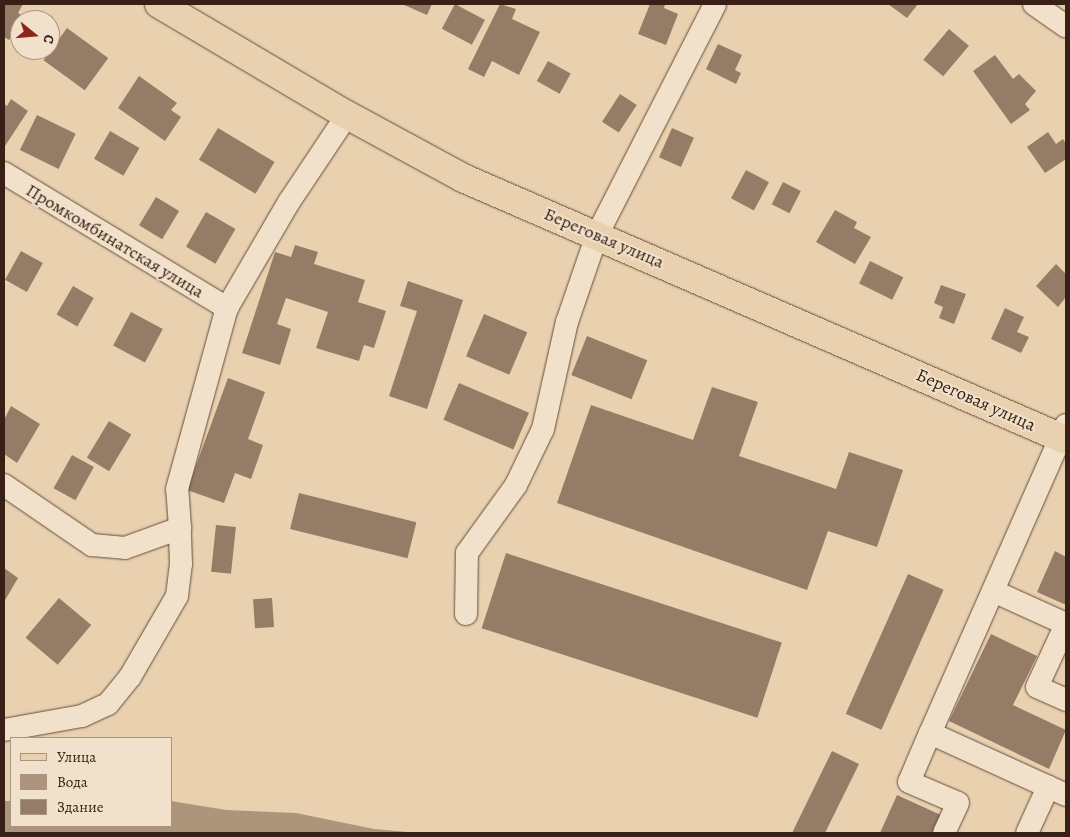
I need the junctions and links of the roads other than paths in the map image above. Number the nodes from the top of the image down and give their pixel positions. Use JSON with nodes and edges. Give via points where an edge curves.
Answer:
{"nodes":[{"id":1,"x":159,"y":4,"type":"edge"},
{"id":2,"x":715,"y":4,"type":"edge"},
{"id":3,"x":1034,"y":4,"type":"edge"},
{"id":4,"x":1066,"y":26,"type":"edge"},
{"id":5,"x":347,"y":115,"type":"junction"},
{"id":6,"x":4,"y":173,"type":"edge"},
{"id":7,"x":597,"y":235,"type":"junction"},
{"id":8,"x":227,"y":308,"type":"junction"},
{"id":9,"x":1065,"y":435,"type":"edge"},
{"id":10,"x":4,"y":485,"type":"edge"},
{"id":11,"x":180,"y":528,"type":"junction"},
{"id":12,"x":993,"y":591,"type":"junction"},
{"id":13,"x":466,"y":614,"type":"dead end"},
{"id":14,"x":1066,"y":624,"type":"edge"},
{"id":15,"x":1066,"y":700,"type":"edge"},
{"id":16,"x":4,"y":730,"type":"edge"},
{"id":17,"x":930,"y":733,"type":"junction"},
{"id":18,"x":1057,"y":791,"type":"edge"},
{"id":19,"x":944,"y":833,"type":"edge"},
{"id":20,"x":1027,"y":833,"type":"edge"}],
"edges":[{"from":1,"to":5,"type":"main road","name":"Береговая улица"},
{"from":2,"to":7,"type":"street"},
{"from":3,"to":4,"type":"street"},
{"from":5,"to":7,"type":"main road","name":"Береговая улица","via":[[463,178]]},
{"from":5,"to":8,"type":"street","via":[[289,202]]},
{"from":6,"to":8,"type":"street","name":"Промкомбинатская улица"},
{"from":7,"to":9,"type":"main road","name":"Береговая улица"},
{"from":7,"to":13,"type":"street","via":[[566,322],[543,429],[516,486],[467,553]]},
{"from":8,"to":11,"type":"street","via":[[177,489]]},
{"from":9,"to":12,"type":"street"},
{"from":10,"to":11,"type":"street","via":[[92,545],[125,548]]},
{"from":11,"to":16,"type":"street","via":[[178,596],[130,677],[108,704],[82,716]]},
{"from":12,"to":14,"type":"street"},
{"from":12,"to":17,"type":"street"},
{"from":14,"to":15,"type":"street","via":[[1037,687]]},
{"from":17,"to":18,"type":"street"},
{"from":17,"to":19,"type":"street","via":[[909,782],[958,803]]},
{"from":18,"to":20,"type":"street"}]}
